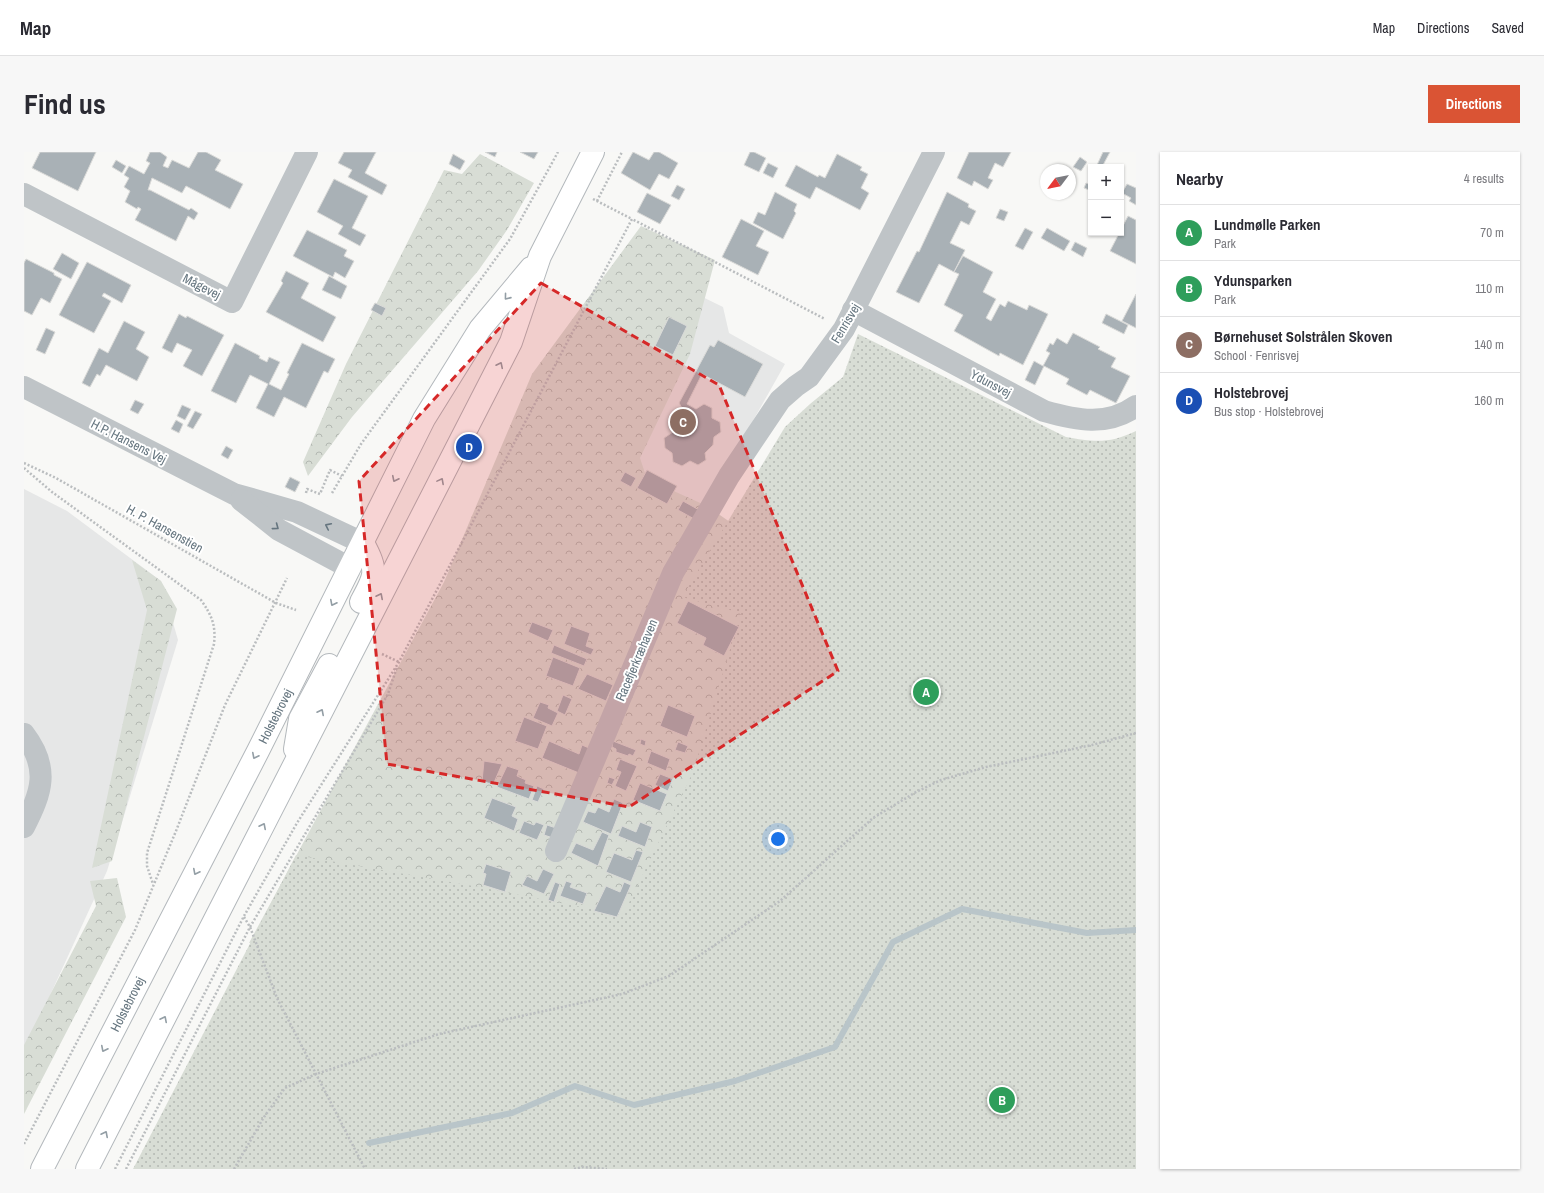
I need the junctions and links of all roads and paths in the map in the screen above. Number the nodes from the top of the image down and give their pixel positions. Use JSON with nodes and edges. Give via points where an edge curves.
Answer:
{"nodes":[{"id":1,"x":307,"y":152,"type":"edge"},
{"id":2,"x":558,"y":152,"type":"edge"},
{"id":3,"x":593,"y":152,"type":"edge"},
{"id":4,"x":622,"y":152,"type":"edge"},
{"id":5,"x":934,"y":152,"type":"edge"},
{"id":6,"x":574,"y":190,"type":"junction"},
{"id":7,"x":24,"y":194,"type":"edge"},
{"id":8,"x":597,"y":201,"type":"junction"},
{"id":9,"x":632,"y":219,"type":"junction"},
{"id":10,"x":540,"y":256,"type":"junction"},
{"id":11,"x":848,"y":319,"type":"junction"},
{"id":12,"x":24,"y":387,"type":"edge"},
{"id":13,"x":1136,"y":406,"type":"edge"},
{"id":14,"x":24,"y":463,"type":"edge"},
{"id":15,"x":24,"y":468,"type":"edge"},
{"id":16,"x":342,"y":476,"type":"junction"},
{"id":17,"x":729,"y":476,"type":"joint"},
{"id":18,"x":332,"y":493,"type":"dead end"},
{"id":19,"x":234,"y":494,"type":"junction"},
{"id":20,"x":320,"y":494,"type":"dead end"},
{"id":21,"x":363,"y":543,"type":"junction"},
{"id":22,"x":350,"y":568,"type":"junction"},
{"id":23,"x":384,"y":569,"type":"junction"},
{"id":24,"x":287,"y":578,"type":"dead end"},
{"id":25,"x":276,"y":603,"type":"junction"},
{"id":26,"x":296,"y":610,"type":"dead end"},
{"id":27,"x":382,"y":654,"type":"dead end"},
{"id":28,"x":399,"y":662,"type":"junction"},
{"id":29,"x":1136,"y":732,"type":"edge"},
{"id":30,"x":24,"y":734,"type":"edge"},
{"id":31,"x":24,"y":827,"type":"edge"},
{"id":32,"x":556,"y":851,"type":"dead end"},
{"id":33,"x":154,"y":884,"type":"junction"},
{"id":34,"x":244,"y":916,"type":"junction"},
{"id":35,"x":250,"y":927,"type":"junction"},
{"id":36,"x":316,"y":1074,"type":"junction"},
{"id":37,"x":24,"y":1144,"type":"edge"},
{"id":38,"x":42,"y":1169,"type":"edge"},
{"id":39,"x":87,"y":1169,"type":"edge"},
{"id":40,"x":115,"y":1169,"type":"edge"},
{"id":41,"x":126,"y":1169,"type":"edge"},
{"id":42,"x":234,"y":1169,"type":"edge"},
{"id":43,"x":365,"y":1169,"type":"edge"},
{"id":44,"x":574,"y":1169,"type":"edge"},
{"id":45,"x":607,"y":1169,"type":"edge"}],
"edges":[{"from":1,"to":7,"type":"street","name":"Mågevej","via":[[232,302]]},
{"from":2,"to":16,"type":"path","via":[[510,239],[361,444]]},
{"from":3,"to":6,"type":"main road","name":"Holstebrovej"},
{"from":4,"to":8,"type":"path"},
{"from":5,"to":11,"type":"street","name":"Fenrisvej"},
{"from":6,"to":8,"type":"path"},
{"from":6,"to":10,"type":"main road","name":"Holstebrovej"},
{"from":8,"to":9,"type":"path"},
{"from":9,"to":11,"type":"path"},
{"from":9,"to":28,"type":"path"},
{"from":10,"to":21,"type":"main road","name":"Holstebrovej","one_way":true,"via":[[480,329],[424,419]]},
{"from":23,"to":10,"type":"main road","name":"Holstebrovej","one_way":true,"via":[[511,342]]},
{"from":11,"to":13,"type":"street","name":"Ydunsvej","via":[[1044,412],[1092,422],[1114,417]]},
{"from":11,"to":17,"type":"street","name":"Fenrisvej","via":[[809,377],[780,400]]},
{"from":12,"to":19,"type":"street","name":"H.P. Hansens Vej"},
{"from":14,"to":25,"type":"path","name":"H. P. Hansenstien","via":[[56,478]]},
{"from":15,"to":33,"type":"path","via":[[52,492],[201,600],[210,612],[216,628],[214,644],[147,853],[147,866]]},
{"from":16,"to":18,"type":"path"},
{"from":16,"to":20,"type":"path","via":[[330,470]]},
{"from":17,"to":32,"type":"street","name":"Racefjerkræhaven","via":[[672,573]]},
{"from":21,"to":19,"type":"street","name":"H.P. Hansens Vej","one_way":true,"via":[[297,512]]},
{"from":19,"to":22,"type":"street","name":"H.P. Hansens Vej","one_way":true,"via":[[279,530]]},
{"from":21,"to":22,"type":"main road","name":"Holstebrovej"},
{"from":21,"to":23,"type":"main road","via":[[372,559]]},
{"from":22,"to":23,"type":"main road"},
{"from":22,"to":38,"type":"main road","name":"Holstebrovej","one_way":true},
{"from":39,"to":23,"type":"main road","name":"Holstebrovej","one_way":true,"via":[[291,772]]},
{"from":24,"to":25,"type":"path"},
{"from":25,"to":26,"type":"path","name":"H. P. Hansenstien"},
{"from":25,"to":33,"type":"path","via":[[225,705]]},
{"from":27,"to":28,"type":"path"},
{"from":28,"to":34,"type":"path","via":[[297,823]]},
{"from":28,"to":35,"type":"path","via":[[388,694]]},
{"from":29,"to":36,"type":"path","via":[[1092,745],[986,767],[941,780],[916,792],[873,818],[780,901],[669,976],[622,994],[439,1034]]},
{"from":30,"to":31,"type":"street","via":[[36,754],[42,777],[36,804]]},
{"from":33,"to":37,"type":"path","via":[[135,930]]},
{"from":34,"to":35,"type":"path"},
{"from":34,"to":40,"type":"path"},
{"from":35,"to":36,"type":"path","via":[[277,998]]},
{"from":35,"to":41,"type":"path"},
{"from":36,"to":42,"type":"path","via":[[285,1088],[264,1117]]},
{"from":36,"to":43,"type":"path"},
{"from":44,"to":45,"type":"path"}]}
